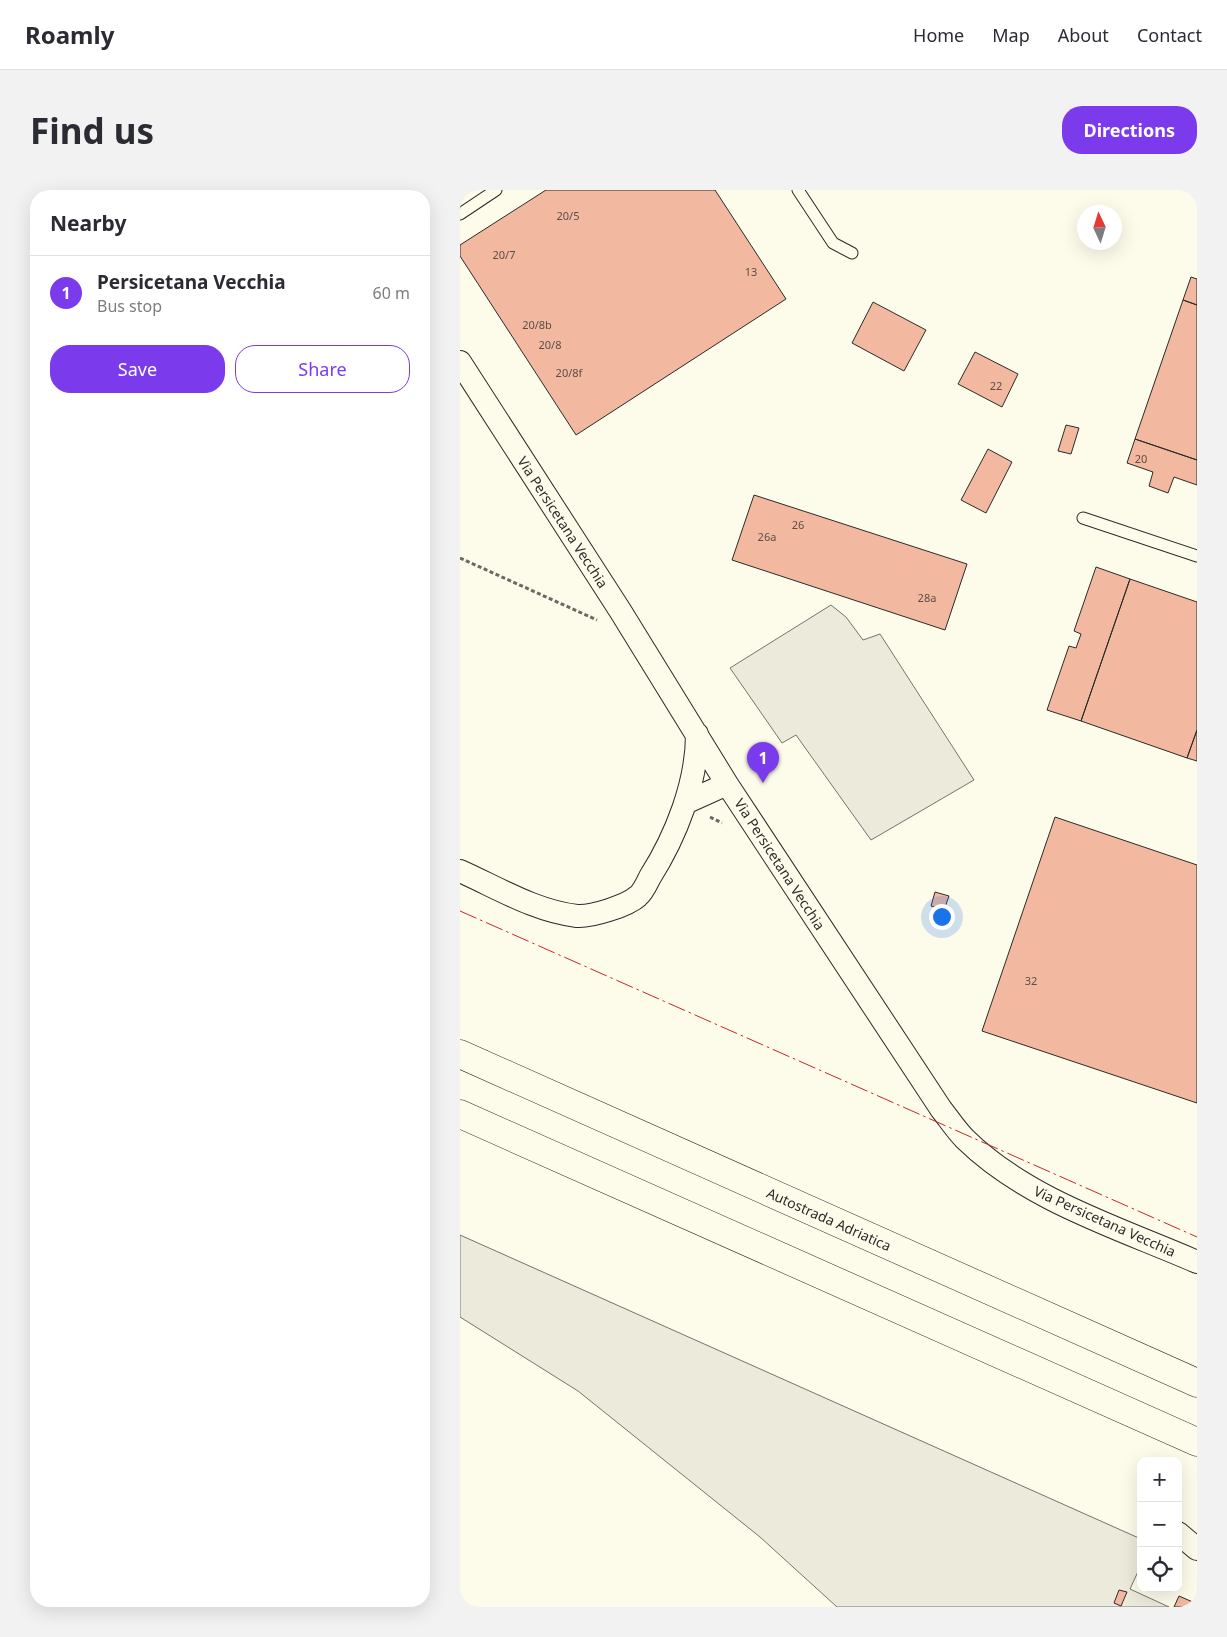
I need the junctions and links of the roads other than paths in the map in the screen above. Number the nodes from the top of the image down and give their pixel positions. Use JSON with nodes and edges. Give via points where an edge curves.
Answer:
{"nodes":[{"id":1,"x":496,"y":190,"type":"edge"},
{"id":2,"x":798,"y":190,"type":"edge"},
{"id":3,"x":460,"y":214,"type":"edge"},
{"id":4,"x":852,"y":253,"type":"dead end"},
{"id":5,"x":460,"y":362,"type":"edge"},
{"id":6,"x":1083,"y":518,"type":"dead end"},
{"id":7,"x":1197,"y":556,"type":"edge"},
{"id":8,"x":697,"y":734,"type":"junction"},
{"id":9,"x":728,"y":784,"type":"junction"},
{"id":10,"x":685,"y":803,"type":"junction"},
{"id":11,"x":460,"y":871,"type":"edge"},
{"id":12,"x":460,"y":1054,"type":"edge"},
{"id":13,"x":460,"y":1114,"type":"edge"},
{"id":14,"x":1197,"y":1262,"type":"edge"},
{"id":15,"x":1197,"y":1383,"type":"edge"},
{"id":16,"x":1197,"y":1442,"type":"edge"},
{"id":17,"x":1182,"y":1536,"type":"edge"},
{"id":18,"x":1197,"y":1549,"type":"edge"}],
"edges":[{"from":1,"to":3,"type":"lane"},
{"from":2,"to":4,"type":"lane","via":[[833,243]]},
{"from":5,"to":8,"type":"street","name":"Via Persicetana Vecchia"},
{"from":6,"to":7,"type":"lane"},
{"from":8,"to":9,"type":"street","name":"Via Persicetana Vecchia"},
{"from":8,"to":10,"type":"street","via":[[697,757]]},
{"from":9,"to":10,"type":"street"},
{"from":9,"to":14,"type":"street","name":"Via Persicetana Vecchia","via":[[941,1109],[964,1138],[1014,1178],[1047,1198]]},
{"from":10,"to":11,"type":"street","via":[[661,861],[639,896],[607,911],[578,916],[522,901]]},
{"from":12,"to":15,"type":"highway","name":"Autostrada Adriatica"},
{"from":13,"to":16,"type":"highway"},
{"from":17,"to":18,"type":"street"}]}
